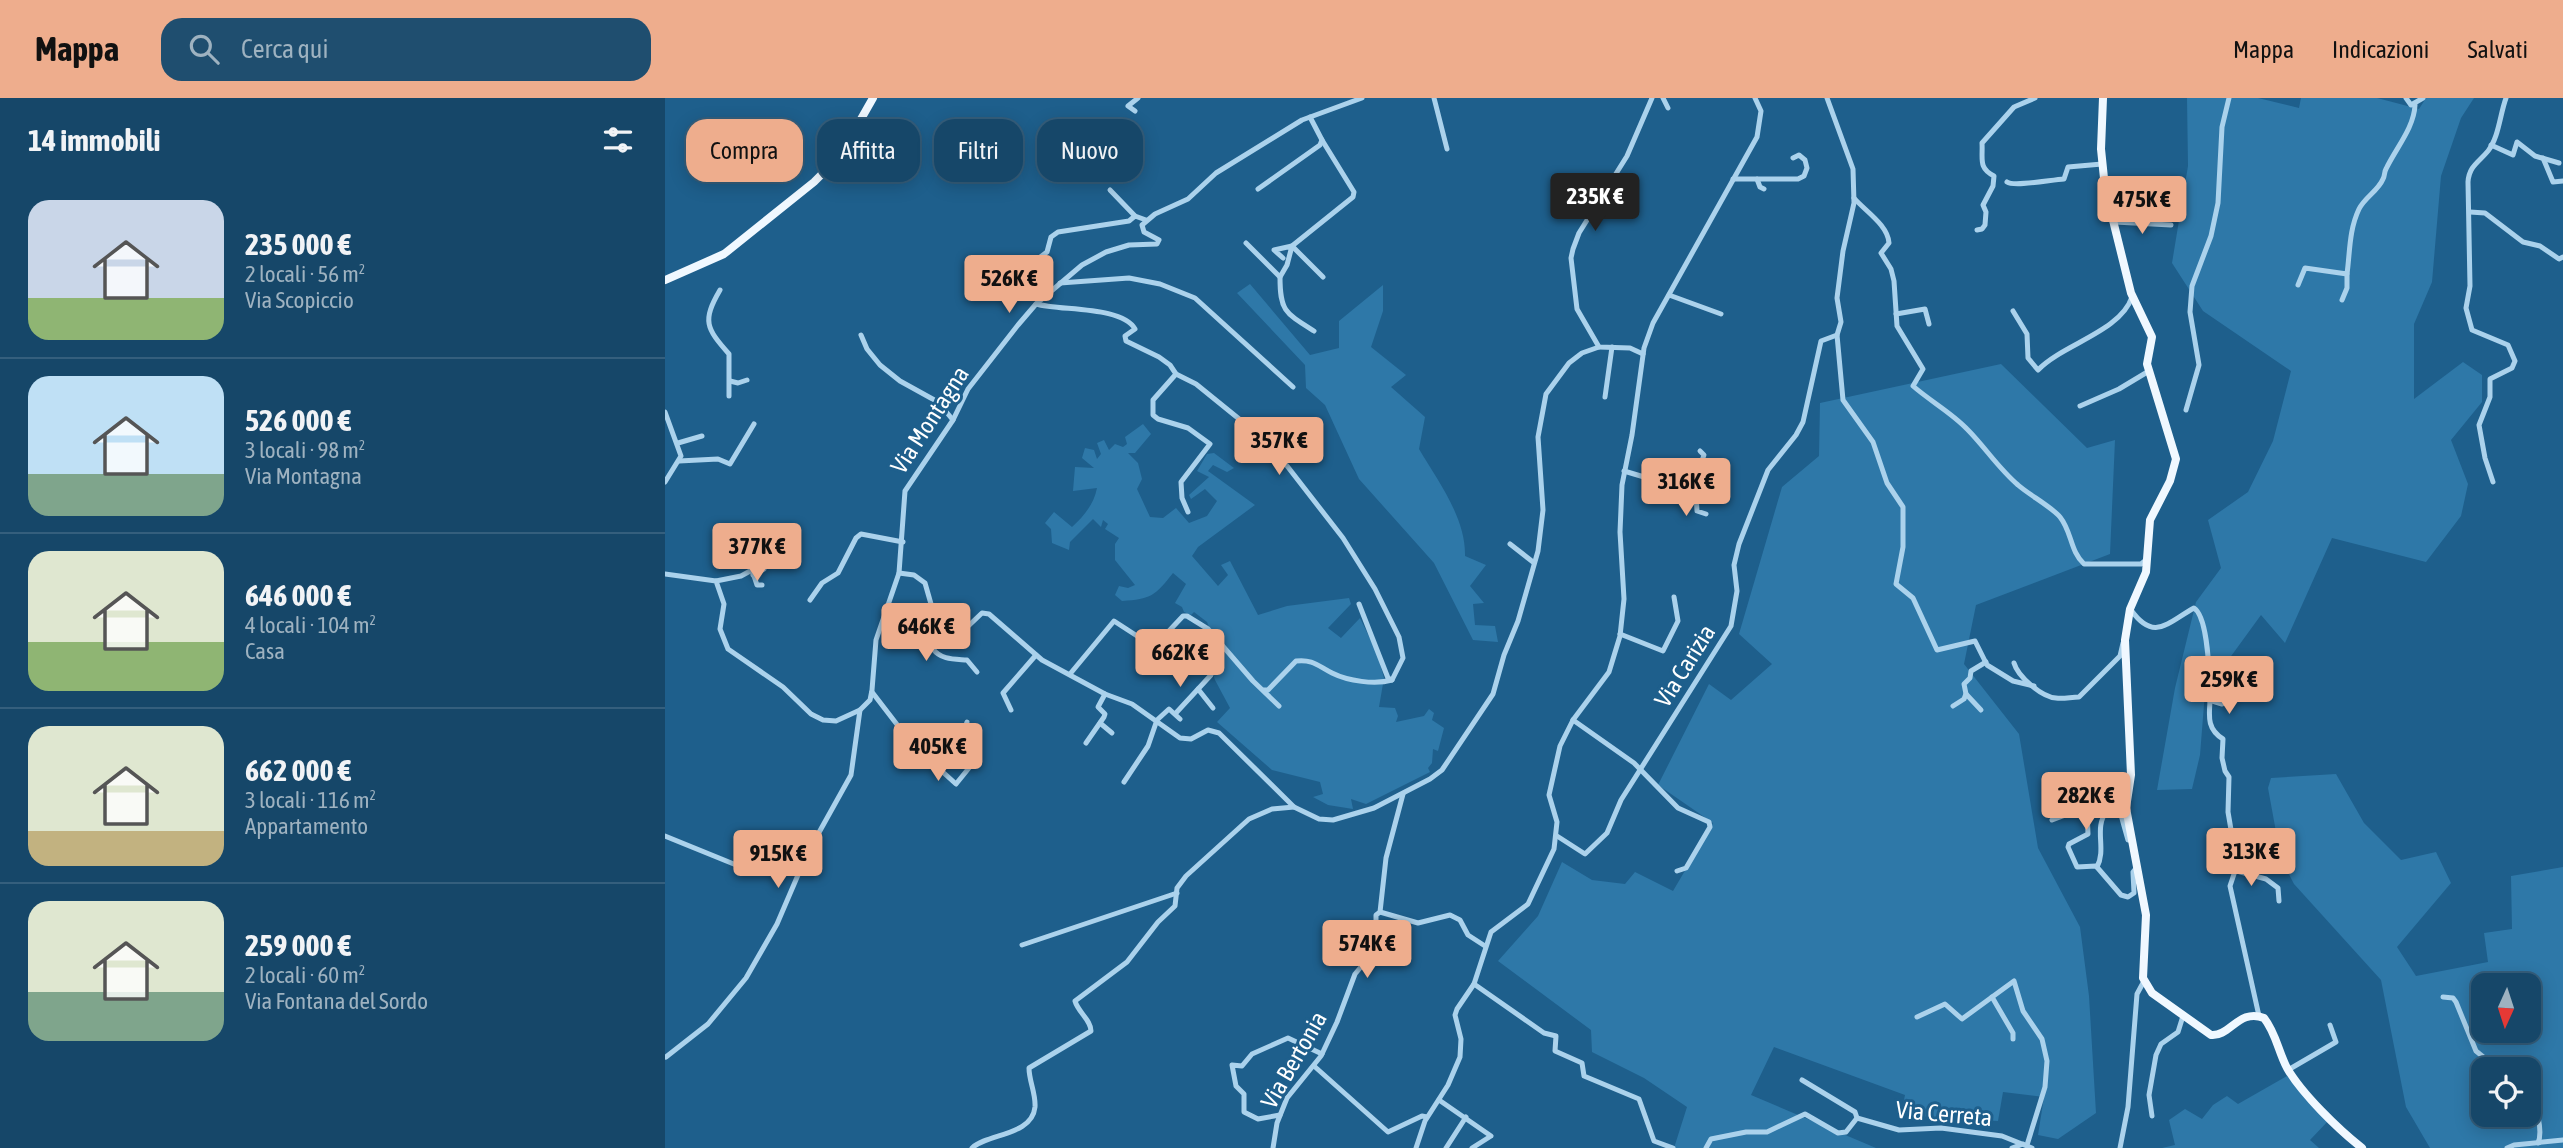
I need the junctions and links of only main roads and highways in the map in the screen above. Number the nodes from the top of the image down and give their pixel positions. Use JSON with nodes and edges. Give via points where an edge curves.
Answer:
{"nodes":[{"id":1,"x":873,"y":98,"type":"edge"},
{"id":2,"x":2103,"y":98,"type":"edge"},
{"id":3,"x":665,"y":280,"type":"edge"},
{"id":4,"x":2362,"y":1148,"type":"edge"}],
"edges":[{"from":1,"to":3,"type":"main road","via":[[840,156],[814,182],[724,254]]},
{"from":2,"to":4,"type":"main road","via":[[2102,164],[2107,196],[2132,296],[2152,337],[2147,361],[2176,463],[2150,520],[2146,572],[2130,609],[2125,640],[2131,775],[2126,808],[2147,928],[2144,981],[2152,993],[2215,1036],[2240,1020],[2259,1016],[2266,1020],[2288,1070]]}]}
